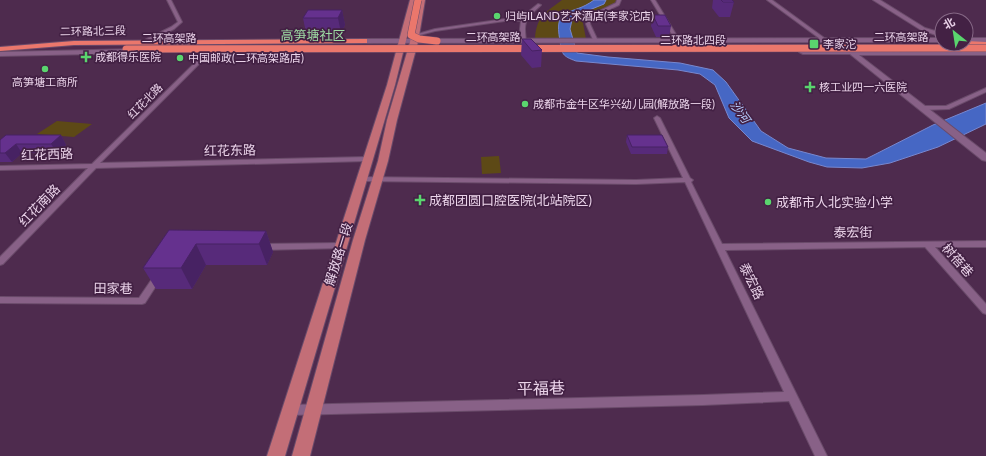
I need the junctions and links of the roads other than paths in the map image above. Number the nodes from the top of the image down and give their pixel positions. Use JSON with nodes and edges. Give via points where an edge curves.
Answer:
{"nodes":[{"id":1,"x":169,"y":0,"type":"edge"},
{"id":2,"x":413,"y":0,"type":"edge"},
{"id":3,"x":418,"y":0,"type":"edge"},
{"id":4,"x":422,"y":0,"type":"edge"},
{"id":5,"x":619,"y":0,"type":"edge"},
{"id":6,"x":653,"y":0,"type":"edge"},
{"id":7,"x":769,"y":0,"type":"edge"},
{"id":8,"x":868,"y":0,"type":"edge"},
{"id":9,"x":876,"y":0,"type":"edge"},
{"id":10,"x":539,"y":5,"type":"dead end"},
{"id":11,"x":523,"y":20,"type":"junction"},
{"id":12,"x":934,"y":32,"type":"edge"},
{"id":13,"x":678,"y":40,"type":"junction"},
{"id":14,"x":825,"y":40,"type":"junction"},
{"id":15,"x":922,"y":40,"type":"junction"},
{"id":16,"x":147,"y":41,"type":"junction"},
{"id":17,"x":364,"y":41,"type":"junction"},
{"id":18,"x":596,"y":41,"type":"junction"},
{"id":19,"x":934,"y":41,"type":"edge"},
{"id":20,"x":524,"y":42,"type":"junction"},
{"id":21,"x":934,"y":42,"type":"edge"},
{"id":22,"x":974,"y":42,"type":"edge"},
{"id":23,"x":986,"y":42,"type":"edge"},
{"id":24,"x":510,"y":43,"type":"junction"},
{"id":25,"x":409,"y":44,"type":"junction"},
{"id":26,"x":52,"y":46,"type":"junction"},
{"id":27,"x":758,"y":48,"type":"junction"},
{"id":28,"x":986,"y":48,"type":"edge"},
{"id":29,"x":0,"y":50,"type":"edge"},
{"id":30,"x":210,"y":51,"type":"junction"},
{"id":31,"x":851,"y":52,"type":"junction"},
{"id":32,"x":986,"y":52,"type":"edge"},
{"id":33,"x":986,"y":90,"type":"edge"},
{"id":34,"x":923,"y":108,"type":"junction"},
{"id":35,"x":657,"y":118,"type":"dead end"},
{"id":36,"x":982,"y":155,"type":"edge"},
{"id":37,"x":367,"y":159,"type":"junction"},
{"id":38,"x":94,"y":165,"type":"junction"},
{"id":39,"x":0,"y":168,"type":"edge"},
{"id":40,"x":361,"y":179,"type":"junction"},
{"id":41,"x":377,"y":180,"type":"junction"},
{"id":42,"x":689,"y":180,"type":"junction"},
{"id":43,"x":926,"y":244,"type":"junction"},
{"id":44,"x":986,"y":244,"type":"edge"},
{"id":45,"x":340,"y":246,"type":"junction"},
{"id":46,"x":255,"y":247,"type":"edge"},
{"id":47,"x":721,"y":247,"type":"junction"},
{"id":48,"x":0,"y":262,"type":"edge"},
{"id":49,"x":165,"y":265,"type":"edge"},
{"id":50,"x":0,"y":300,"type":"edge"},
{"id":51,"x":986,"y":310,"type":"edge"},
{"id":52,"x":792,"y":396,"type":"junction"},
{"id":53,"x":315,"y":409,"type":"junction"},
{"id":54,"x":290,"y":410,"type":"junction"},
{"id":55,"x":276,"y":456,"type":"edge"},
{"id":56,"x":302,"y":456,"type":"edge"},
{"id":57,"x":822,"y":456,"type":"edge"}],
"edges":[{"from":1,"to":16,"type":"street","via":[[180,22]]},
{"from":2,"to":25,"type":"main road"},
{"from":3,"to":24,"type":"highway","bridge":true,"via":[[410,32],[412,37],[431,41]]},
{"from":4,"to":25,"type":"main road"},
{"from":5,"to":18,"type":"street","via":[[618,4],[589,18],[588,24]]},
{"from":6,"to":13,"type":"street"},
{"from":7,"to":14,"type":"street"},
{"from":8,"to":15,"type":"main road","via":[[912,27]]},
{"from":9,"to":12,"type":"main road"},
{"from":10,"to":11,"type":"street","via":[[526,14]]},
{"from":11,"to":20,"type":"street"},
{"from":11,"to":25,"type":"street","via":[[511,19],[435,30]]},
{"from":13,"to":14,"type":"main road","name":"二环路北四段"},
{"from":13,"to":18,"type":"main road","name":"二环路北四段"},
{"from":14,"to":15,"type":"main road","name":"二环路北四段"},
{"from":14,"to":31,"type":"main road"},
{"from":15,"to":19,"type":"main road","name":"二环路北四段"},
{"from":16,"to":17,"type":"main road","name":"二环路北三段"},
{"from":16,"to":29,"type":"main road","name":"二环路北三段","via":[[86,42]]},
{"from":17,"to":25,"type":"main road","name":"二环路北三段"},
{"from":17,"to":26,"type":"highway","via":[[74,43]]},
{"from":18,"to":20,"type":"main road","name":"二环路北四段"},
{"from":20,"to":25,"type":"main road","name":"二环路北四段"},
{"from":21,"to":24,"type":"highway","name":"二环高架路"},
{"from":22,"to":23,"type":"highway"},
{"from":24,"to":26,"type":"highway","name":"二环高架路"},
{"from":25,"to":30,"type":"main road","name":"二环路北三段"},
{"from":25,"to":31,"type":"main road","name":"二环路北四段","bridge":true,"via":[[554,50]]},
{"from":25,"to":37,"type":"main road","name":"解放路一段"},
{"from":25,"to":41,"type":"main road","name":"解放路一段"},
{"from":26,"to":29,"type":"highway","name":"二环高架路"},
{"from":27,"to":28,"type":"highway","name":"二环高架路","bridge":true},
{"from":27,"to":29,"type":"highway","name":"二环高架路","bridge":true},
{"from":27,"to":32,"type":"highway","bridge":true},
{"from":29,"to":30,"type":"main road","name":"二环路北三段"},
{"from":30,"to":38,"type":"street","name":"红花北路"},
{"from":31,"to":32,"type":"main road","name":"二环路北四段"},
{"from":31,"to":34,"type":"main road"},
{"from":33,"to":34,"type":"street","via":[[947,108]]},
{"from":34,"to":36,"type":"main road"},
{"from":35,"to":42,"type":"street","name":"泰宏路"},
{"from":37,"to":38,"type":"street","name":"红花东路"},
{"from":37,"to":40,"type":"main road","name":"解放路一段"},
{"from":38,"to":39,"type":"street","name":"红花西路"},
{"from":38,"to":48,"type":"street","name":"红花南路"},
{"from":40,"to":41,"type":"street"},
{"from":40,"to":45,"type":"main road","name":"解放路一段"},
{"from":41,"to":42,"type":"street"},
{"from":41,"to":53,"type":"main road","name":"解放路一段"},
{"from":42,"to":47,"type":"street","name":"泰宏路"},
{"from":43,"to":44,"type":"street","name":"泰宏街"},
{"from":43,"to":47,"type":"street","name":"泰宏街"},
{"from":43,"to":51,"type":"street","name":"树蓓巷"},
{"from":45,"to":46,"type":"street"},
{"from":45,"to":54,"type":"main road","name":"解放路一段"},
{"from":47,"to":52,"type":"street","name":"泰宏路"},
{"from":49,"to":50,"type":"street","name":"田家巷","via":[[142,301]]},
{"from":52,"to":53,"type":"street","name":"平福巷"},
{"from":52,"to":57,"type":"street","name":"泰宏路"},
{"from":53,"to":54,"type":"street","name":"平福巷"},
{"from":53,"to":56,"type":"main road","name":"解放路一段"},
{"from":54,"to":55,"type":"main road","name":"解放路一段"}]}
